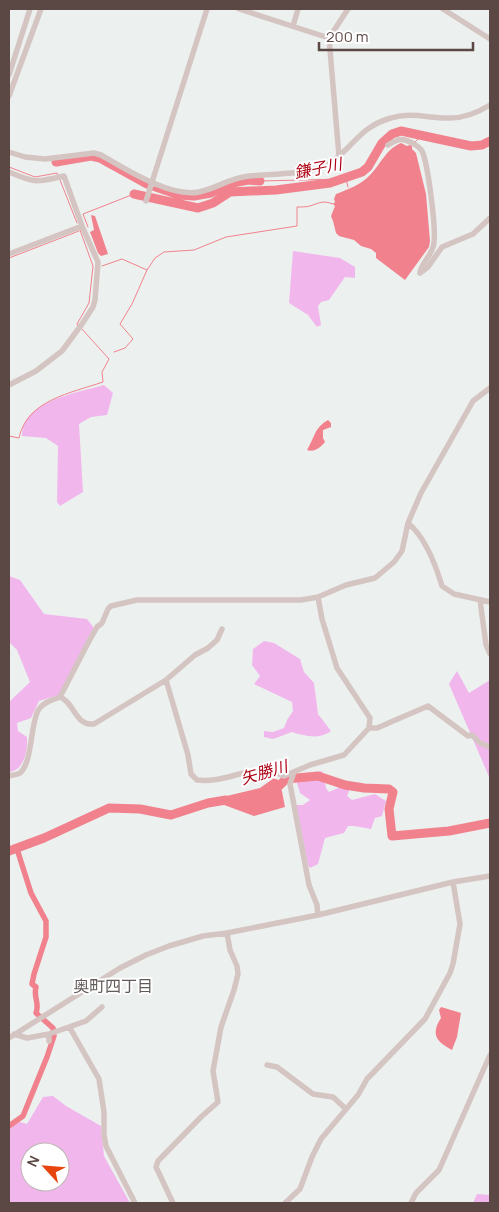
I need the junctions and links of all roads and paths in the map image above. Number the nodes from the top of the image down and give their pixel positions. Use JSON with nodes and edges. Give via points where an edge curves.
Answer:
{"nodes":[{"id":1,"x":30,"y":9,"type":"edge"},
{"id":2,"x":40,"y":9,"type":"edge"},
{"id":3,"x":207,"y":9,"type":"edge"},
{"id":4,"x":239,"y":9,"type":"edge"},
{"id":5,"x":298,"y":9,"type":"edge"},
{"id":6,"x":348,"y":9,"type":"edge"},
{"id":7,"x":443,"y":9,"type":"edge"},
{"id":8,"x":293,"y":26,"type":"junction"},
{"id":9,"x":329,"y":38,"type":"junction"},
{"id":10,"x":490,"y":39,"type":"edge"},
{"id":11,"x":9,"y":75,"type":"edge"},
{"id":12,"x":9,"y":96,"type":"edge"},
{"id":13,"x":490,"y":105,"type":"edge"},
{"id":14,"x":388,"y":145,"type":"dead end"},
{"id":15,"x":9,"y":152,"type":"edge"},
{"id":16,"x":339,"y":156,"type":"junction"},
{"id":17,"x":9,"y":172,"type":"edge"},
{"id":18,"x":153,"y":183,"type":"junction"},
{"id":19,"x":146,"y":201,"type":"dead end"},
{"id":20,"x":490,"y":218,"type":"edge"},
{"id":21,"x":82,"y":226,"type":"junction"},
{"id":22,"x":9,"y":254,"type":"edge"},
{"id":23,"x":9,"y":385,"type":"edge"},
{"id":24,"x":490,"y":388,"type":"edge"},
{"id":25,"x":408,"y":523,"type":"junction"},
{"id":26,"x":318,"y":598,"type":"junction"},
{"id":27,"x":480,"y":600,"type":"junction"},
{"id":28,"x":490,"y":602,"type":"edge"},
{"id":29,"x":222,"y":629,"type":"dead end"},
{"id":30,"x":490,"y":654,"type":"edge"},
{"id":31,"x":166,"y":680,"type":"junction"},
{"id":32,"x":60,"y":697,"type":"junction"},
{"id":33,"x":370,"y":728,"type":"junction"},
{"id":34,"x":490,"y":746,"type":"edge"},
{"id":35,"x":294,"y":772,"type":"junction"},
{"id":36,"x":9,"y":776,"type":"edge"},
{"id":37,"x":490,"y":876,"type":"edge"},
{"id":38,"x":454,"y":882,"type":"junction"},
{"id":39,"x":318,"y":915,"type":"junction"},
{"id":40,"x":227,"y":933,"type":"junction"},
{"id":41,"x":102,"y":1007,"type":"dead end"},
{"id":42,"x":70,"y":1028,"type":"junction"},
{"id":43,"x":49,"y":1034,"type":"junction"},
{"id":44,"x":11,"y":1036,"type":"edge"},
{"id":45,"x":49,"y":1041,"type":"dead end"},
{"id":46,"x":490,"y":1055,"type":"edge"},
{"id":47,"x":267,"y":1065,"type":"dead end"},
{"id":48,"x":346,"y":1109,"type":"junction"},
{"id":49,"x":135,"y":1203,"type":"edge"},
{"id":50,"x":173,"y":1203,"type":"edge"},
{"id":51,"x":285,"y":1203,"type":"edge"},
{"id":52,"x":411,"y":1203,"type":"edge"}],
"edges":[{"from":1,"to":11,"type":"street"},
{"from":2,"to":12,"type":"street"},
{"from":3,"to":18,"type":"street"},
{"from":4,"to":8,"type":"street"},
{"from":5,"to":8,"type":"street"},
{"from":6,"to":9,"type":"street"},
{"from":7,"to":10,"type":"street"},
{"from":8,"to":9,"type":"street"},
{"from":9,"to":16,"type":"street"},
{"from":13,"to":16,"type":"street","via":[[459,118],[402,115],[382,120],[362,133]]},
{"from":14,"to":20,"type":"street","via":[[403,139],[419,148],[423,155],[434,244],[420,273],[442,247],[473,234]]},
{"from":15,"to":18,"type":"street","via":[[45,159],[94,153]]},
{"from":16,"to":18,"type":"street","via":[[312,170],[239,178],[197,193],[172,190]]},
{"from":17,"to":21,"type":"street","via":[[40,182],[64,176]]},
{"from":18,"to":19,"type":"street"},
{"from":21,"to":22,"type":"street"},
{"from":21,"to":23,"type":"street","via":[[98,262],[92,307],[62,351],[36,371]]},
{"from":24,"to":25,"type":"street","via":[[469,408],[421,493]]},
{"from":25,"to":26,"type":"street","via":[[402,550],[386,570],[375,578],[346,585]]},
{"from":25,"to":27,"type":"street","via":[[425,545],[442,586],[454,594]]},
{"from":26,"to":32,"type":"street","via":[[137,600],[111,606]]},
{"from":26,"to":33,"type":"street","via":[[338,668],[370,718]]},
{"from":27,"to":28,"type":"street"},
{"from":27,"to":30,"type":"street"},
{"from":29,"to":31,"type":"street","via":[[217,640],[195,654]]},
{"from":31,"to":32,"type":"street","via":[[94,724],[80,720],[71,705]]},
{"from":31,"to":35,"type":"street","via":[[194,778],[201,781],[258,770],[272,770],[284,776]]},
{"from":32,"to":36,"type":"street","via":[[39,709],[23,768],[20,773]]},
{"from":33,"to":34,"type":"street","via":[[428,706],[468,736],[472,735],[480,743]]},
{"from":33,"to":35,"type":"street","via":[[344,754]]},
{"from":35,"to":39,"type":"street","via":[[290,784],[309,885]]},
{"from":37,"to":38,"type":"street"},
{"from":38,"to":39,"type":"street"},
{"from":38,"to":48,"type":"street","via":[[460,924],[450,973],[425,1019],[373,1073]]},
{"from":39,"to":40,"type":"street"},
{"from":40,"to":44,"type":"street","via":[[203,936],[146,955]]},
{"from":40,"to":50,"type":"street","via":[[238,974],[221,1027],[213,1071],[218,1102],[158,1161],[156,1167]]},
{"from":41,"to":42,"type":"street","via":[[86,1022]]},
{"from":42,"to":43,"type":"street"},
{"from":42,"to":49,"type":"street","via":[[98,1079],[106,1146]]},
{"from":43,"to":44,"type":"street","via":[[27,1038]]},
{"from":43,"to":45,"type":"street"},
{"from":46,"to":52,"type":"street","via":[[439,1170],[416,1193]]},
{"from":47,"to":48,"type":"street","via":[[277,1066],[313,1094],[333,1097]]},
{"from":48,"to":51,"type":"street","via":[[321,1139],[300,1189]]}]}
